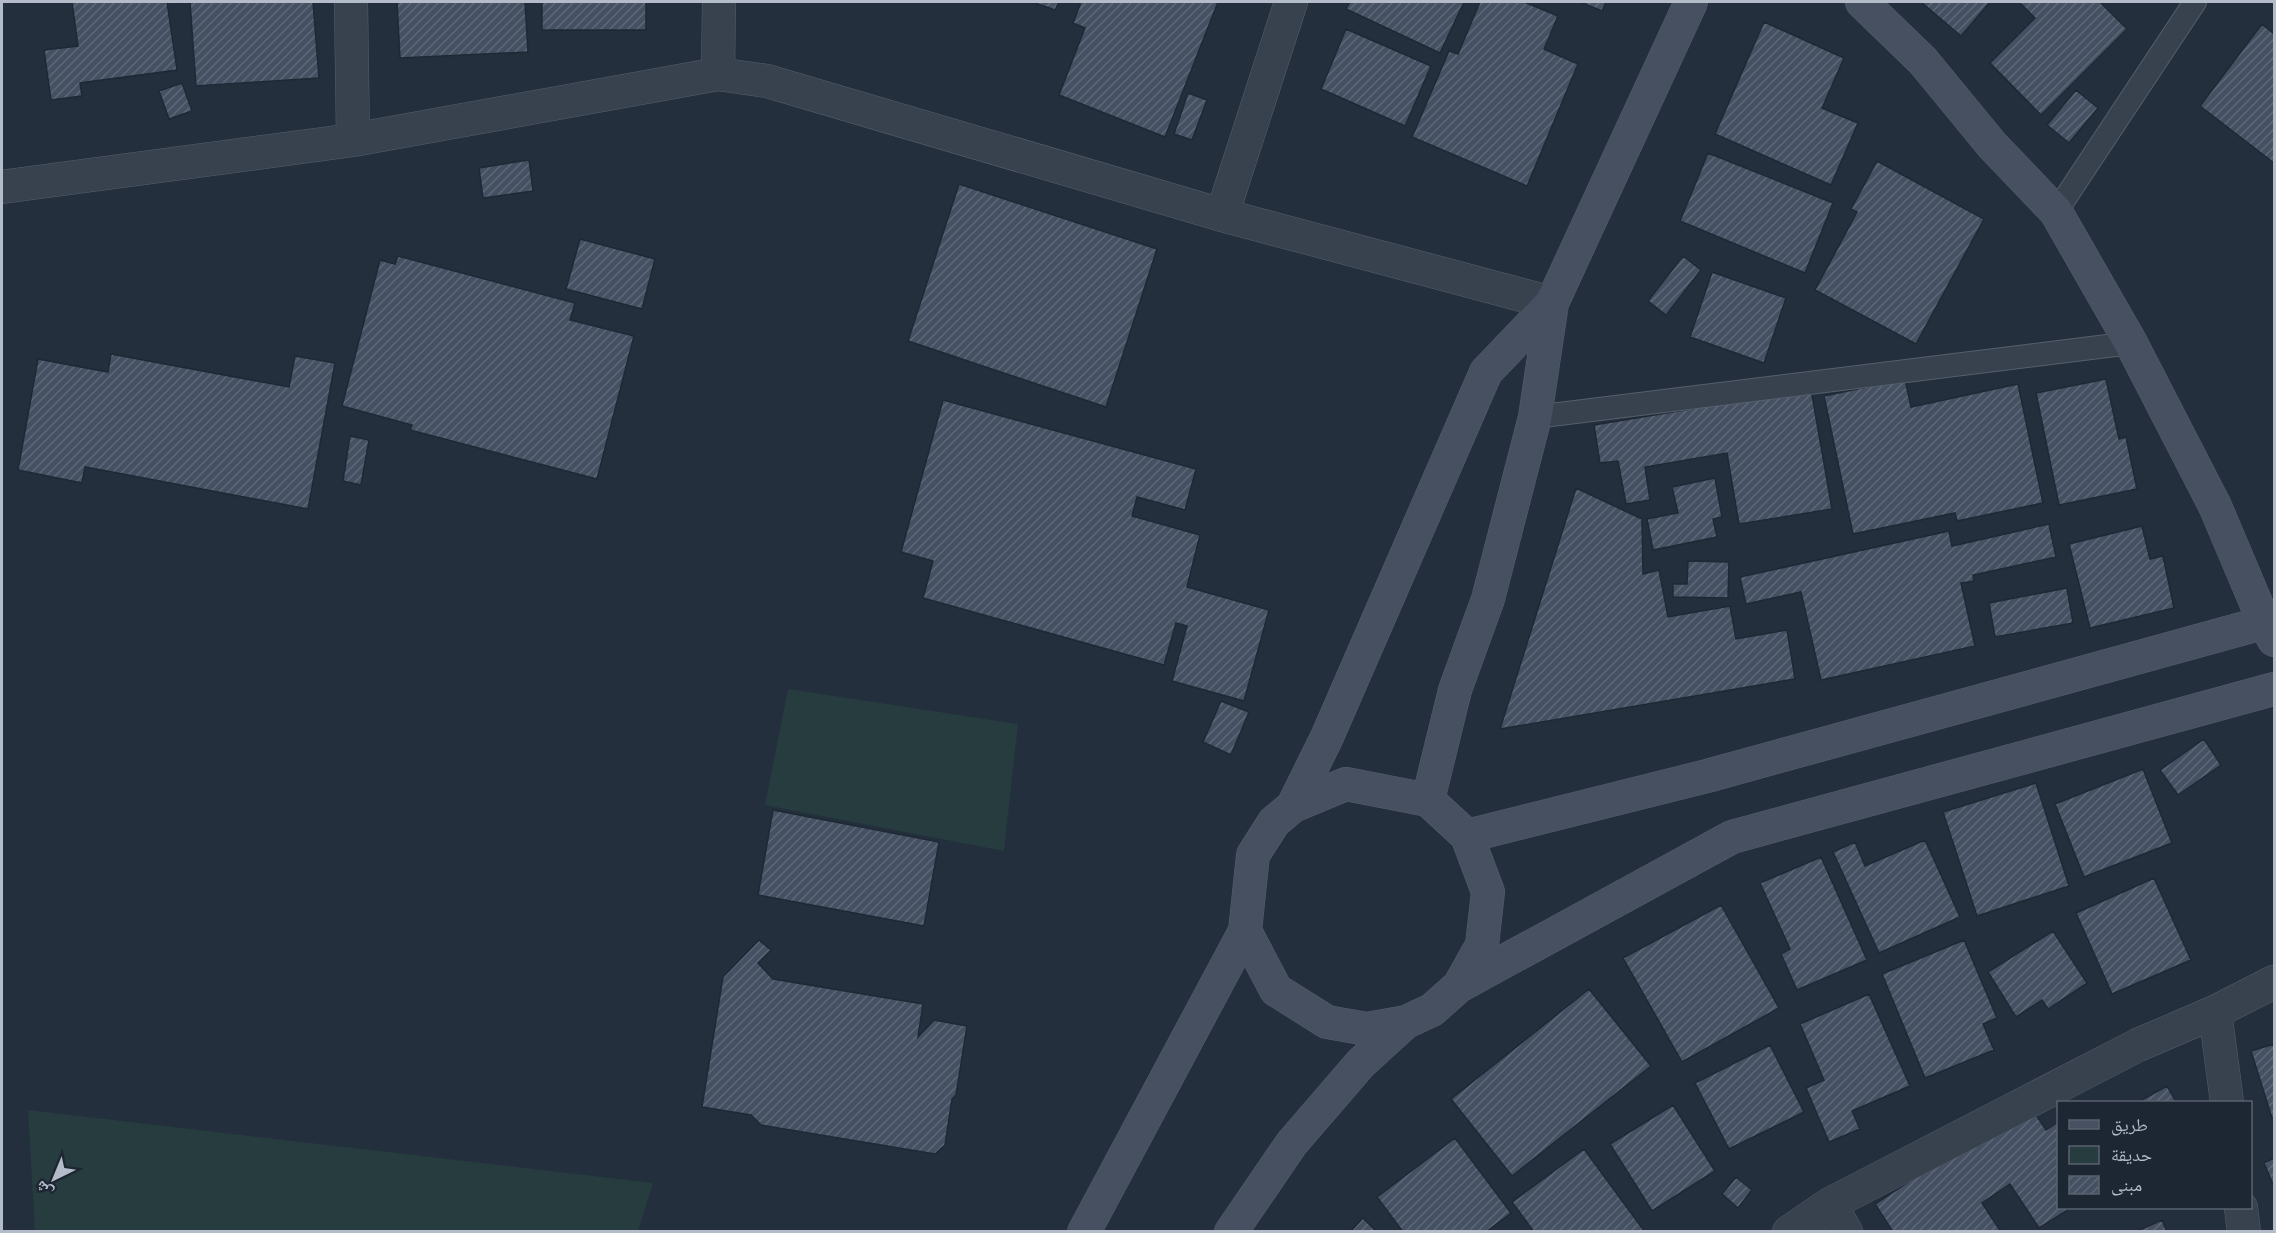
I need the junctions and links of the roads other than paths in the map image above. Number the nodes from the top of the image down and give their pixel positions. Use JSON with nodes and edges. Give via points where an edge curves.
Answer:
{"nodes":[{"id":1,"x":351,"y":2,"type":"edge"},
{"id":2,"x":719,"y":2,"type":"edge"},
{"id":3,"x":1291,"y":2,"type":"edge"},
{"id":4,"x":1690,"y":2,"type":"edge"},
{"id":5,"x":1862,"y":2,"type":"edge"},
{"id":6,"x":2194,"y":2,"type":"edge"},
{"id":7,"x":718,"y":74,"type":"junction"},
{"id":8,"x":353,"y":140,"type":"junction"},
{"id":9,"x":2,"y":188,"type":"edge"},
{"id":10,"x":2056,"y":212,"type":"junction"},
{"id":11,"x":1222,"y":215,"type":"junction"},
{"id":12,"x":1552,"y":303,"type":"junction"},
{"id":13,"x":2131,"y":343,"type":"junction"},
{"id":14,"x":1535,"y":417,"type":"junction"},
{"id":15,"x":2271,"y":627,"type":"edge"},
{"id":16,"x":2274,"y":689,"type":"edge"},
{"id":17,"x":1428,"y":800,"type":"junction"},
{"id":18,"x":1293,"y":806,"type":"junction"},
{"id":19,"x":1467,"y":836,"type":"junction"},
{"id":20,"x":1245,"y":931,"type":"junction"},
{"id":21,"x":2274,"y":982,"type":"edge"},
{"id":22,"x":1459,"y":986,"type":"junction"},
{"id":23,"x":2215,"y":1012,"type":"junction"},
{"id":24,"x":1406,"y":1022,"type":"junction"},
{"id":25,"x":2227,"y":1101,"type":"edge"},
{"id":26,"x":2241,"y":1209,"type":"edge"},
{"id":27,"x":1838,"y":1218,"type":"edge"},
{"id":28,"x":1084,"y":1232,"type":"edge"},
{"id":29,"x":1231,"y":1232,"type":"edge"},
{"id":30,"x":1789,"y":1232,"type":"edge"},
{"id":31,"x":2244,"y":1232,"type":"edge"}],
"edges":[{"from":1,"to":8,"type":"street"},
{"from":2,"to":7,"type":"street"},
{"from":3,"to":11,"type":"street"},
{"from":4,"to":12,"type":"main road"},
{"from":5,"to":10,"type":"main road","via":[[1923,61],[1992,145]]},
{"from":6,"to":10,"type":"lane"},
{"from":7,"to":8,"type":"street"},
{"from":7,"to":11,"type":"street","via":[[767,81]]},
{"from":8,"to":9,"type":"street"},
{"from":10,"to":13,"type":"main road"},
{"from":11,"to":12,"type":"street"},
{"from":12,"to":14,"type":"main road"},
{"from":12,"to":18,"type":"main road","via":[[1486,372],[1327,737]]},
{"from":13,"to":14,"type":"lane"},
{"from":13,"to":15,"type":"main road","via":[[2215,506]]},
{"from":14,"to":17,"type":"main road","via":[[1488,598],[1455,690]]},
{"from":15,"to":19,"type":"main road"},
{"from":16,"to":22,"type":"main road","via":[[1732,837]]},
{"from":17,"to":18,"type":"main road","via":[[1346,784]]},
{"from":17,"to":19,"type":"main road"},
{"from":18,"to":20,"type":"main road","via":[[1274,822],[1252,855]]},
{"from":19,"to":22,"type":"main road","via":[[1488,892],[1482,945]]},
{"from":20,"to":24,"type":"main road","via":[[1276,990],[1327,1022],[1367,1029]]},
{"from":20,"to":28,"type":"main road"},
{"from":21,"to":23,"type":"street"},
{"from":22,"to":24,"type":"main road","via":[[1432,1010]]},
{"from":23,"to":25,"type":"street"},
{"from":23,"to":27,"type":"street","via":[[2138,1045]]},
{"from":24,"to":29,"type":"main road","via":[[1361,1063],[1292,1143]]},
{"from":26,"to":31,"type":"street"},
{"from":27,"to":30,"type":"street"}]}
